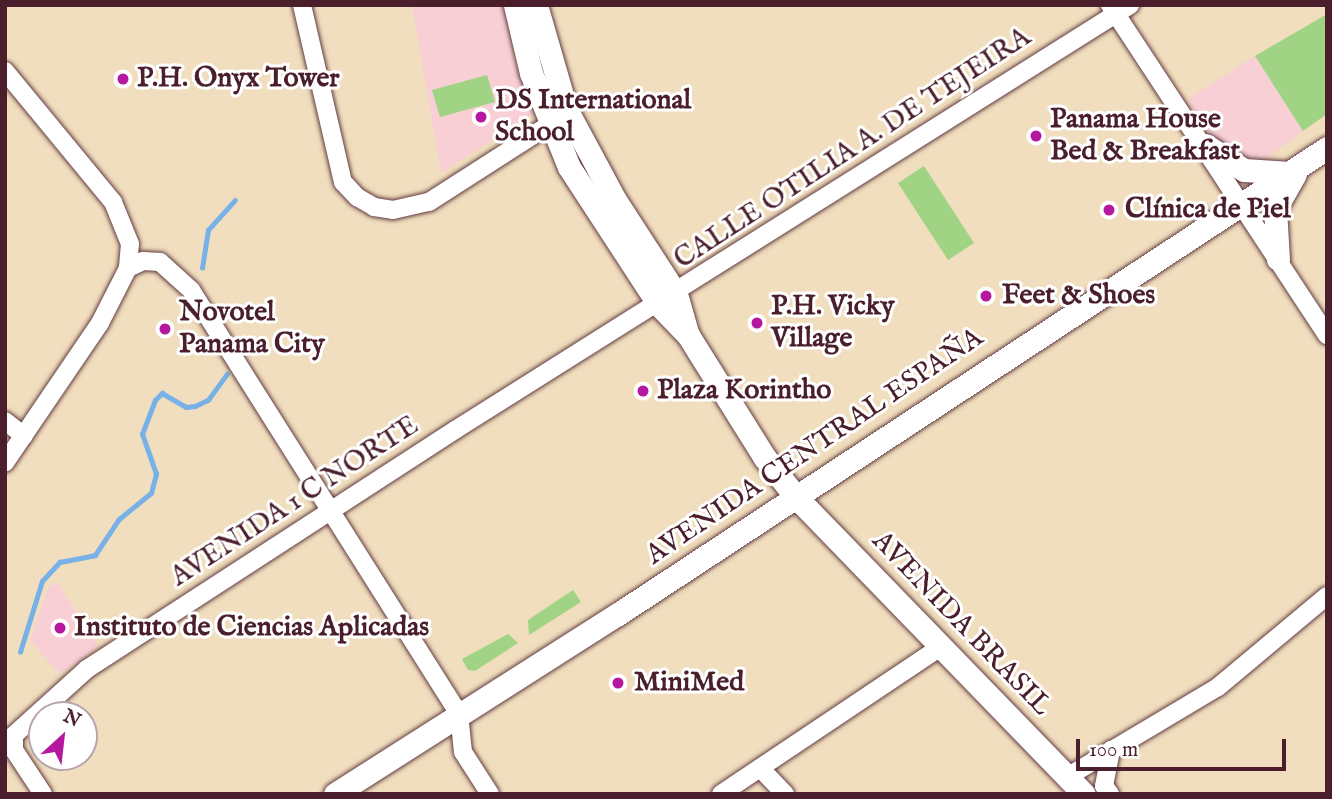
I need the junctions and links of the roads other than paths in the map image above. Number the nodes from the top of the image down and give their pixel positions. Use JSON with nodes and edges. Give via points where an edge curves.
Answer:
{"nodes":[{"id":1,"x":302,"y":5,"type":"edge"},
{"id":2,"x":515,"y":5,"type":"edge"},
{"id":3,"x":536,"y":5,"type":"edge"},
{"id":4,"x":1118,"y":8,"type":"edge"},
{"id":5,"x":5,"y":71,"type":"edge"},
{"id":6,"x":549,"y":125,"type":"junction"},
{"id":7,"x":1205,"y":145,"type":"junction"},
{"id":8,"x":1327,"y":148,"type":"edge"},
{"id":9,"x":1295,"y":170,"type":"junction"},
{"id":10,"x":1243,"y":203,"type":"junction"},
{"id":11,"x":1278,"y":259,"type":"junction"},
{"id":12,"x":128,"y":268,"type":"junction"},
{"id":13,"x":667,"y":300,"type":"junction"},
{"id":14,"x":1327,"y":335,"type":"edge"},
{"id":15,"x":5,"y":421,"type":"edge"},
{"id":16,"x":24,"y":436,"type":"junction"},
{"id":17,"x":5,"y":463,"type":"edge"},
{"id":18,"x":795,"y":496,"type":"junction"},
{"id":19,"x":332,"y":509,"type":"junction"},
{"id":20,"x":1327,"y":596,"type":"edge"},
{"id":21,"x":941,"y":647,"type":"junction"},
{"id":22,"x":459,"y":714,"type":"junction"},
{"id":23,"x":1111,"y":750,"type":"junction"},
{"id":24,"x":760,"y":768,"type":"junction"},
{"id":25,"x":1067,"y":777,"type":"junction"},
{"id":26,"x":725,"y":792,"type":"edge"},
{"id":27,"x":43,"y":794,"type":"edge"},
{"id":28,"x":335,"y":794,"type":"edge"},
{"id":29,"x":489,"y":794,"type":"edge"},
{"id":30,"x":785,"y":794,"type":"edge"},
{"id":31,"x":1084,"y":794,"type":"edge"},
{"id":32,"x":1110,"y":794,"type":"edge"}],
"edges":[{"from":1,"to":6,"type":"street","via":[[343,182],[374,207],[403,209],[429,202]]},
{"from":2,"to":6,"type":"main road"},
{"from":3,"to":13,"type":"main road","via":[[566,109]]},
{"from":4,"to":7,"type":"street"},
{"from":4,"to":13,"type":"street","name":"CALLE OTILIA A. DE TEJEIRA"},
{"from":5,"to":12,"type":"street","via":[[113,202],[128,236]]},
{"from":6,"to":13,"type":"main road","via":[[569,167]]},
{"from":7,"to":9,"type":"main road","via":[[1244,170]]},
{"from":7,"to":10,"type":"street"},
{"from":8,"to":9,"type":"main road","name":"AVENIDA CENTRAL ESPAÑA"},
{"from":9,"to":10,"type":"main road","name":"AVENIDA CENTRAL ESPAÑA"},
{"from":9,"to":11,"type":"main road","via":[[1275,209]]},
{"from":10,"to":11,"type":"street"},
{"from":10,"to":18,"type":"main road","name":"AVENIDA CENTRAL ESPAÑA"},
{"from":11,"to":14,"type":"street"},
{"from":12,"to":16,"type":"street","via":[[100,323]]},
{"from":12,"to":19,"type":"street","via":[[143,261],[160,262],[178,275]]},
{"from":13,"to":18,"type":"main road","name":"AVENIDA BRASIL","via":[[765,458]]},
{"from":13,"to":19,"type":"street","name":"AVENIDA 1 C NORTE"},
{"from":15,"to":16,"type":"street"},
{"from":16,"to":17,"type":"street"},
{"from":18,"to":21,"type":"main road","name":"AVENIDA BRASIL"},
{"from":18,"to":22,"type":"main road","name":"AVENIDA CENTRAL ESPAÑA"},
{"from":19,"to":22,"type":"street"},
{"from":19,"to":27,"type":"street","name":"AVENIDA 1 C NORTE","via":[[87,669],[22,723],[13,735],[14,750]]},
{"from":20,"to":23,"type":"street","via":[[1218,687]]},
{"from":21,"to":24,"type":"street"},
{"from":21,"to":25,"type":"main road","name":"AVENIDA BRASIL"},
{"from":22,"to":28,"type":"main road","name":"AVENIDA CENTRAL ESPAÑA"},
{"from":22,"to":29,"type":"street","via":[[463,752]]},
{"from":23,"to":25,"type":"street"},
{"from":23,"to":32,"type":"street","via":[[1104,786]]},
{"from":24,"to":26,"type":"street"},
{"from":24,"to":30,"type":"street"},
{"from":25,"to":31,"type":"main road","name":"AVENIDA BRASIL"}]}
